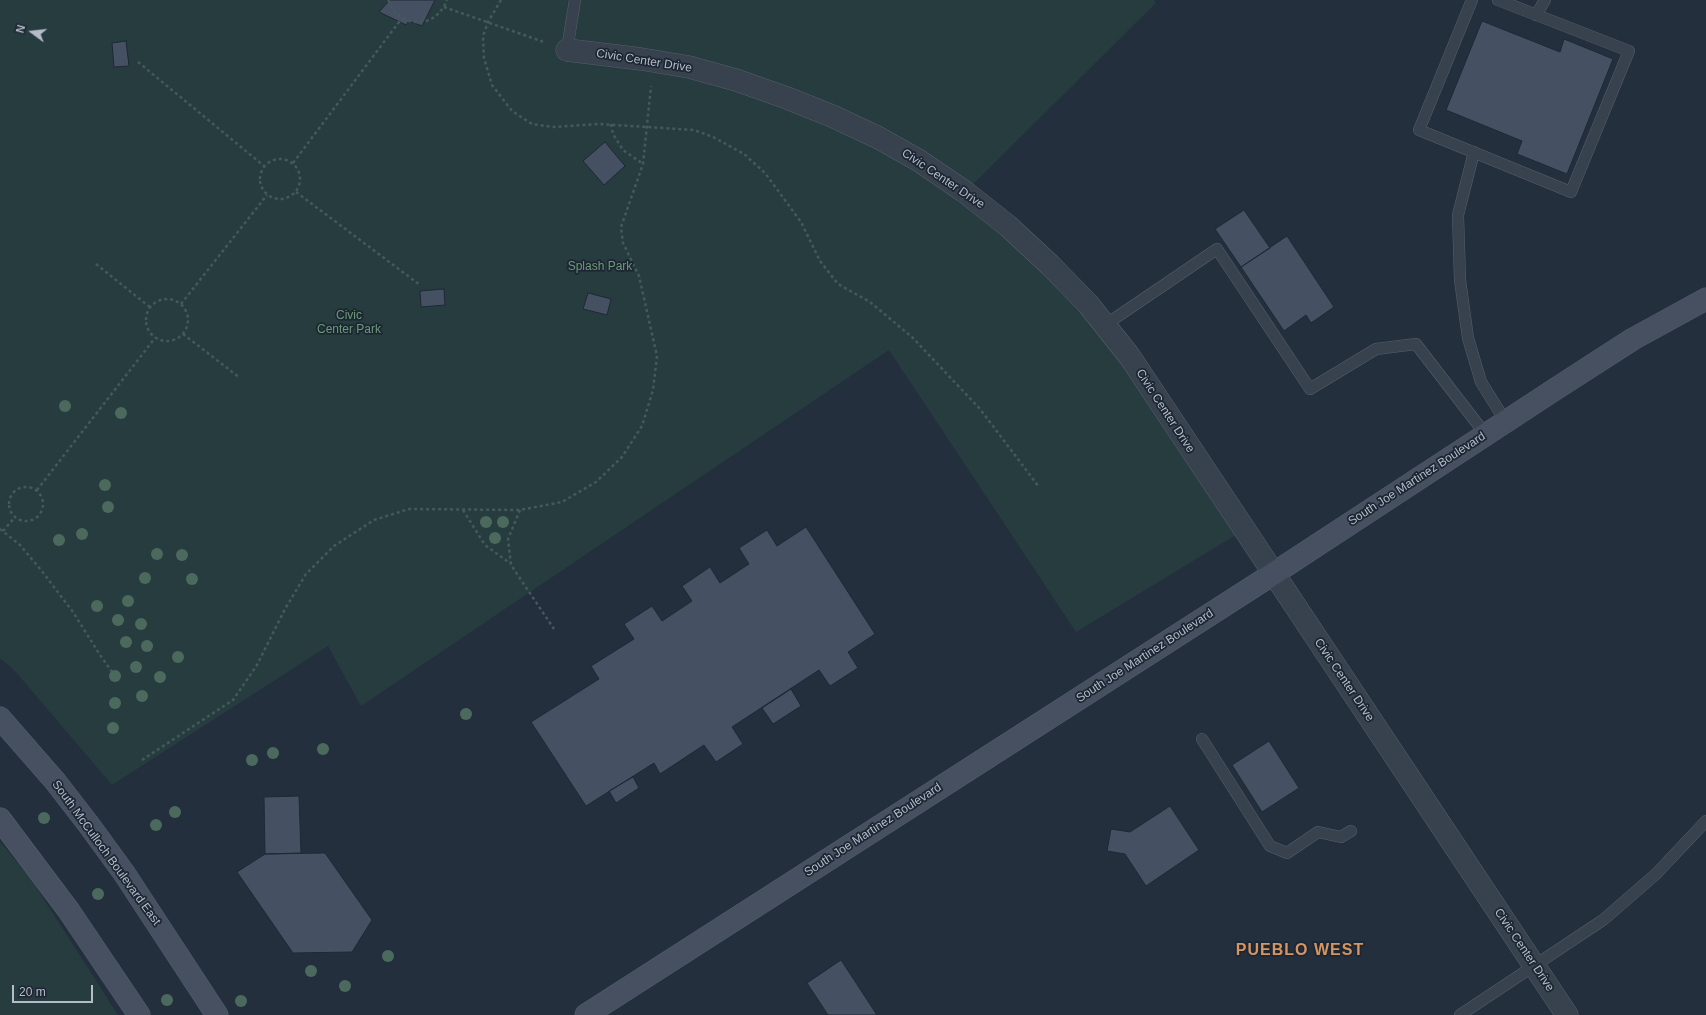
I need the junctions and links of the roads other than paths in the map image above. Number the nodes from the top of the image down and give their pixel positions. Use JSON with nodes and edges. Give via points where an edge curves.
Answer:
{"nodes":[{"id":1,"x":575,"y":0,"type":"edge"},
{"id":2,"x":1472,"y":0,"type":"edge"},
{"id":3,"x":1498,"y":0,"type":"edge"},
{"id":4,"x":1545,"y":0,"type":"edge"},
{"id":5,"x":1536,"y":15,"type":"junction"},
{"id":6,"x":567,"y":50,"type":"joint"},
{"id":7,"x":1474,"y":152,"type":"junction"},
{"id":8,"x":1706,"y":299,"type":"edge"},
{"id":9,"x":1105,"y":325,"type":"junction"},
{"id":10,"x":1506,"y":422,"type":"junction"},
{"id":11,"x":1486,"y":435,"type":"junction"},
{"id":12,"x":1273,"y":574,"type":"junction"},
{"id":13,"x":0,"y":718,"type":"edge"},
{"id":14,"x":1202,"y":739,"type":"dead end"},
{"id":15,"x":0,"y":819,"type":"edge"},
{"id":16,"x":1706,"y":821,"type":"edge"},
{"id":17,"x":1351,"y":830,"type":"dead end"},
{"id":18,"x":1534,"y":966,"type":"junction"},
{"id":19,"x":139,"y":1015,"type":"edge"},
{"id":20,"x":217,"y":1015,"type":"edge"},
{"id":21,"x":586,"y":1015,"type":"edge"},
{"id":22,"x":1460,"y":1015,"type":"edge"},
{"id":23,"x":1567,"y":1015,"type":"edge"}],
"edges":[{"from":1,"to":6,"type":"lane"},
{"from":2,"to":7,"type":"lane","via":[[1419,130]]},
{"from":3,"to":5,"type":"lane"},
{"from":4,"to":5,"type":"lane"},
{"from":5,"to":7,"type":"lane","via":[[1629,51],[1572,192]]},
{"from":6,"to":9,"type":"street","name":"Civic Center Drive","via":[[689,67],[788,98],[871,134],[918,160],[1008,226],[1050,265]]},
{"from":7,"to":10,"type":"lane","via":[[1458,215],[1460,280],[1468,338],[1482,382]]},
{"from":8,"to":10,"type":"main road","name":"South Joe Martinez Boulevard","via":[[1633,339]]},
{"from":9,"to":11,"type":"lane","via":[[1217,249],[1310,390],[1376,349],[1416,344]]},
{"from":9,"to":12,"type":"street","name":"Civic Center Drive","via":[[1130,357]]},
{"from":10,"to":11,"type":"main road","name":"South Joe Martinez Boulevard"},
{"from":11,"to":12,"type":"main road","name":"South Joe Martinez Boulevard"},
{"from":12,"to":18,"type":"street","name":"Civic Center Drive"},
{"from":12,"to":21,"type":"main road","name":"South Joe Martinez Boulevard"},
{"from":13,"to":20,"type":"main road","name":"South McCulloch Boulevard East","via":[[55,781],[93,831]]},
{"from":14,"to":17,"type":"lane","via":[[1270,846],[1287,853],[1318,832],[1341,837]]},
{"from":15,"to":19,"type":"main road","via":[[69,911]]},
{"from":16,"to":18,"type":"lane","via":[[1656,874],[1603,920]]},
{"from":18,"to":22,"type":"lane"},
{"from":18,"to":23,"type":"street","name":"Civic Center Drive"}]}
